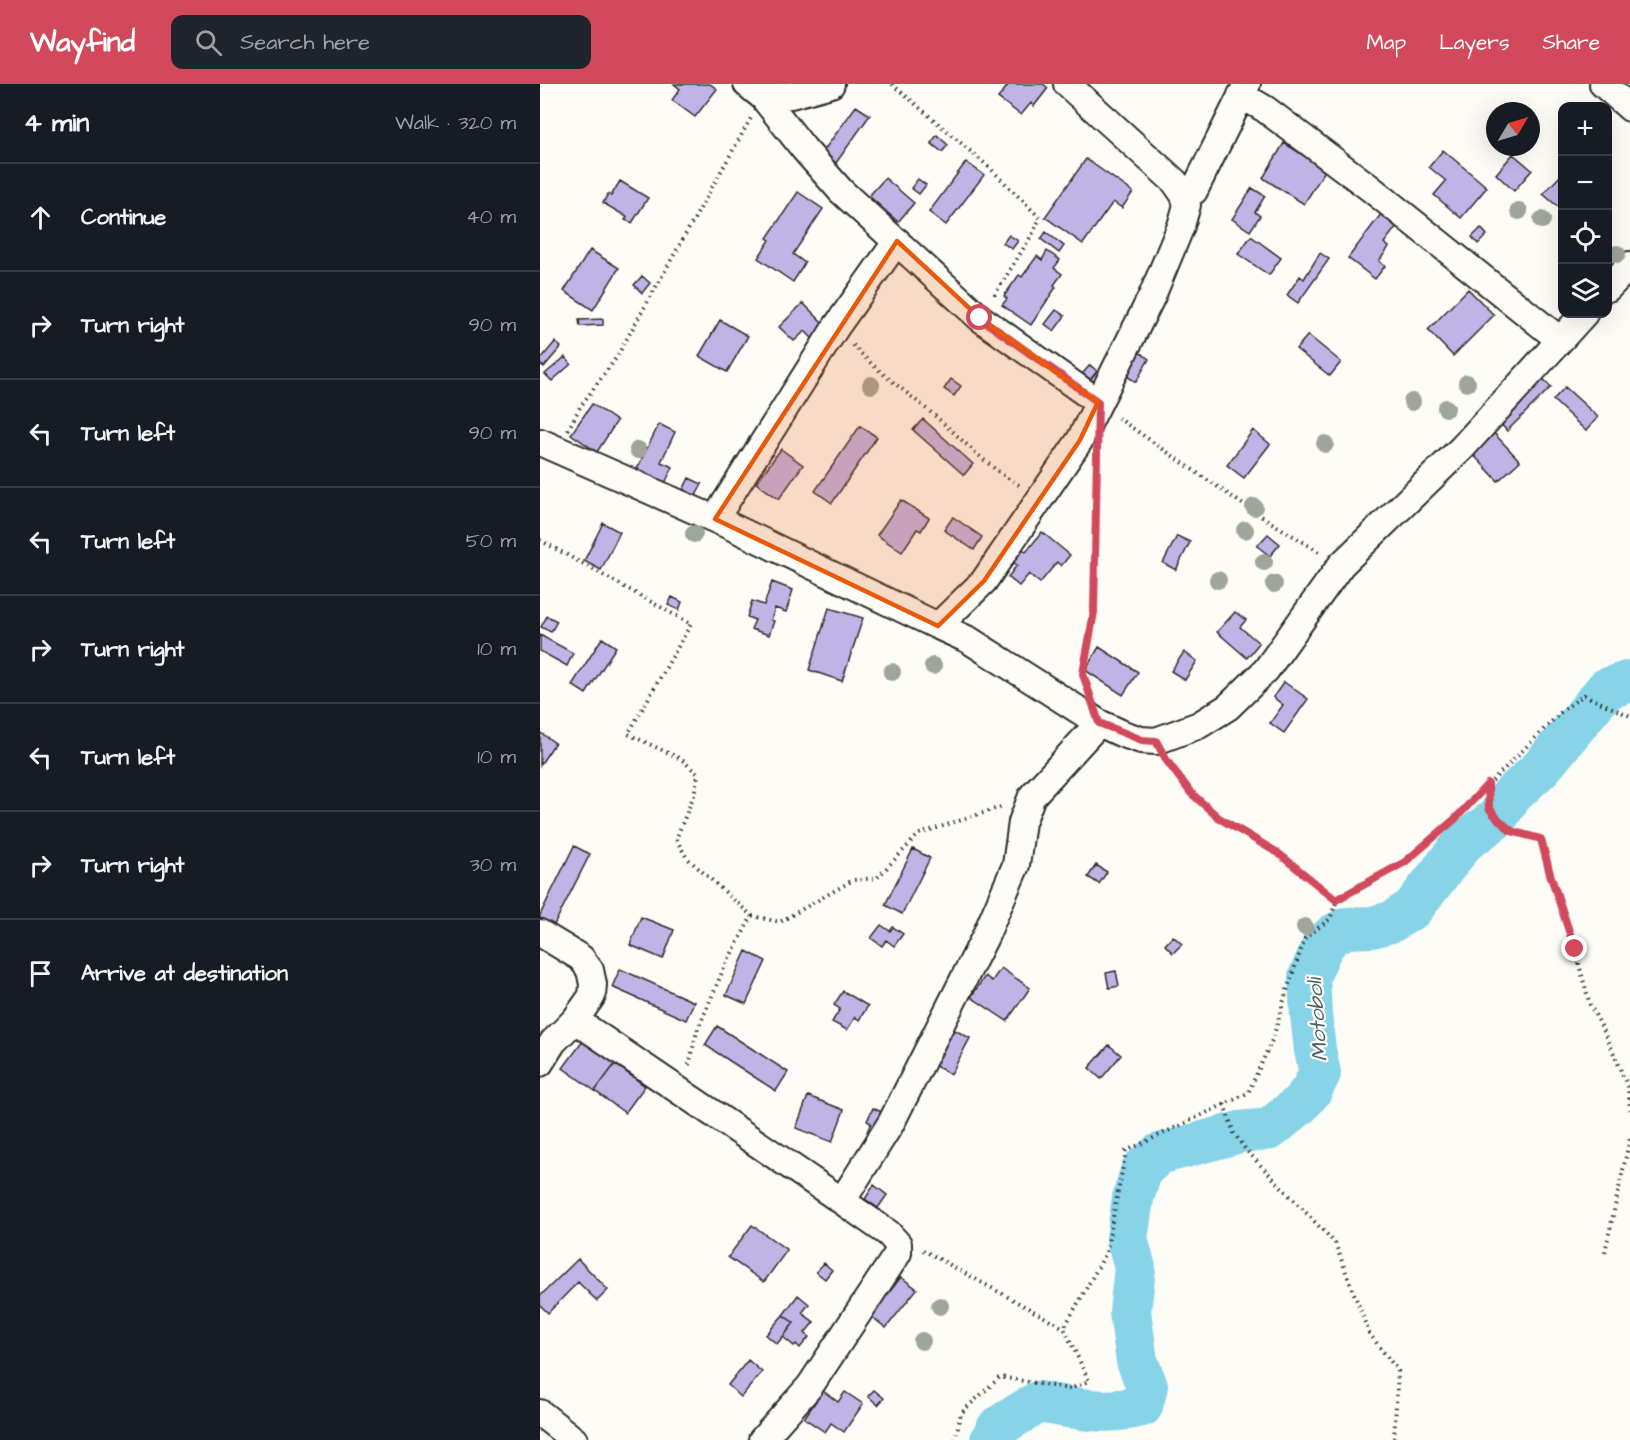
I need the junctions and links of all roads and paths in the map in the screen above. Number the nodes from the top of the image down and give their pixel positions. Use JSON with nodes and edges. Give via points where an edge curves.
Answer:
{"nodes":[{"id":1,"x":831,"y":84,"type":"edge"},
{"id":2,"x":892,"y":84,"type":"edge"},
{"id":3,"x":1067,"y":84,"type":"edge"},
{"id":4,"x":1603,"y":84,"type":"edge"},
{"id":5,"x":755,"y":90,"type":"edge"},
{"id":6,"x":1244,"y":90,"type":"edge"},
{"id":7,"x":1630,"y":108,"type":"edge"},
{"id":8,"x":1184,"y":195,"type":"junction"},
{"id":9,"x":897,"y":241,"type":"junction"},
{"id":10,"x":1630,"y":265,"type":"edge"},
{"id":11,"x":1612,"y":284,"type":"edge"},
{"id":12,"x":980,"y":318,"type":"junction"},
{"id":13,"x":1580,"y":318,"type":"edge"},
{"id":14,"x":836,"y":327,"type":"junction"},
{"id":15,"x":1560,"y":340,"type":"junction"},
{"id":16,"x":1098,"y":402,"type":"junction"},
{"id":17,"x":549,"y":446,"type":"edge"},
{"id":18,"x":1097,"y":458,"type":"dead end"},
{"id":19,"x":1041,"y":499,"type":"junction"},
{"id":20,"x":715,"y":519,"type":"junction"},
{"id":21,"x":540,"y":540,"type":"edge"},
{"id":22,"x":1341,"y":565,"type":"junction"},
{"id":23,"x":938,"y":626,"type":"junction"},
{"id":24,"x":1630,"y":716,"type":"edge"},
{"id":25,"x":1099,"y":723,"type":"junction"},
{"id":26,"x":1156,"y":741,"type":"junction"},
{"id":27,"x":1488,"y":784,"type":"junction"},
{"id":28,"x":1032,"y":796,"type":"junction"},
{"id":29,"x":1336,"y":900,"type":"junction"},
{"id":30,"x":752,"y":916,"type":"junction"},
{"id":31,"x":540,"y":933,"type":"edge"},
{"id":32,"x":575,"y":1020,"type":"junction"},
{"id":33,"x":540,"y":1063,"type":"edge"},
{"id":34,"x":683,"y":1093,"type":"junction"},
{"id":35,"x":1224,"y":1104,"type":"junction"},
{"id":36,"x":1630,"y":1110,"type":"edge"},
{"id":37,"x":1630,"y":1138,"type":"edge"},
{"id":38,"x":843,"y":1201,"type":"junction"},
{"id":39,"x":898,"y":1244,"type":"junction"},
{"id":40,"x":1605,"y":1252,"type":"dead end"},
{"id":41,"x":1064,"y":1328,"type":"junction"},
{"id":42,"x":540,"y":1413,"type":"edge"},
{"id":43,"x":574,"y":1440,"type":"edge"},
{"id":44,"x":762,"y":1440,"type":"edge"},
{"id":45,"x":955,"y":1440,"type":"edge"},
{"id":46,"x":1394,"y":1440,"type":"edge"}],
"edges":[{"from":1,"to":5,"type":"street","via":[[791,95]]},
{"from":2,"to":12,"type":"path","via":[[990,168],[1040,218]]},
{"from":3,"to":8,"type":"street","via":[[1158,165]]},
{"from":4,"to":7,"type":"street"},
{"from":5,"to":9,"type":"street","via":[[841,191]]},
{"from":5,"to":17,"type":"path","via":[[616,358]]},
{"from":6,"to":8,"type":"street","via":[[1194,191]]},
{"from":6,"to":15,"type":"street"},
{"from":8,"to":16,"type":"street","via":[[1187,205],[1152,296]]},
{"from":9,"to":12,"type":"street"},
{"from":9,"to":14,"type":"street"},
{"from":10,"to":11,"type":"street"},
{"from":12,"to":16,"type":"street"},
{"from":13,"to":15,"type":"street"},
{"from":14,"to":19,"type":"path","via":[[869,364],[1007,478]]},
{"from":14,"to":20,"type":"street"},
{"from":15,"to":22,"type":"street","via":[[1462,448]]},
{"from":16,"to":19,"type":"street","via":[[1080,440]]},
{"from":16,"to":22,"type":"path","via":[[1251,510]]},
{"from":17,"to":20,"type":"street"},
{"from":18,"to":25,"type":"path","via":[[1094,612],[1083,674]]},
{"from":19,"to":23,"type":"street","via":[[984,581]]},
{"from":20,"to":23,"type":"street"},
{"from":21,"to":30,"type":"path","via":[[692,624],[628,734],[681,759],[698,774],[676,839],[687,858]]},
{"from":22,"to":26,"type":"street","via":[[1266,670],[1228,707],[1199,725]]},
{"from":23,"to":25,"type":"street","via":[[969,640]]},
{"from":24,"to":27,"type":"path","via":[[1584,695],[1563,710]]},
{"from":25,"to":26,"type":"street","via":[[1142,740]]},
{"from":25,"to":28,"type":"street"},
{"from":26,"to":29,"type":"path","via":[[1191,793],[1219,818],[1278,853]]},
{"from":27,"to":29,"type":"path","via":[[1405,862]]},
{"from":27,"to":36,"type":"path","via":[[1489,808],[1497,818],[1511,831],[1541,839],[1590,1005],[1628,1087]]},
{"from":28,"to":30,"type":"path","via":[[919,834],[877,878],[853,880],[780,922]]},
{"from":28,"to":38,"type":"street","via":[[1022,822],[1016,865],[985,937],[891,1123]]},
{"from":29,"to":35,"type":"path","via":[[1330,919],[1305,938],[1273,1038],[1248,1093]]},
{"from":30,"to":34,"type":"path","via":[[697,1031]]},
{"from":31,"to":32,"type":"street","via":[[581,958],[590,970],[592,996]]},
{"from":32,"to":33,"type":"street"},
{"from":32,"to":34,"type":"street"},
{"from":34,"to":38,"type":"street"},
{"from":35,"to":41,"type":"path","via":[[1126,1151],[1106,1253]]},
{"from":35,"to":46,"type":"path","via":[[1234,1134],[1246,1150],[1335,1243],[1369,1333],[1398,1371]]},
{"from":37,"to":40,"type":"path"},
{"from":38,"to":39,"type":"street"},
{"from":39,"to":41,"type":"path","via":[[909,1242]]},
{"from":39,"to":44,"type":"street","via":[[898,1253],[810,1386]]},
{"from":41,"to":45,"type":"path","via":[[1089,1381],[1070,1389],[1000,1377],[961,1413]]},
{"from":42,"to":43,"type":"street"}]}
